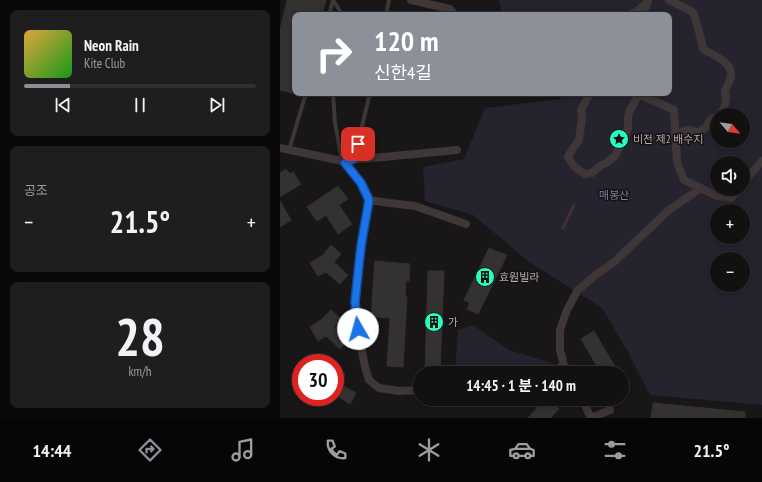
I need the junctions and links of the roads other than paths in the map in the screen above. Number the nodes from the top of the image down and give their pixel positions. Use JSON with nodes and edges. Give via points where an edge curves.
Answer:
{"nodes":[{"id":1,"x":389,"y":0,"type":"edge"},
{"id":2,"x":411,"y":0,"type":"edge"},
{"id":3,"x":647,"y":0,"type":"edge"},
{"id":4,"x":669,"y":0,"type":"edge"},
{"id":5,"x":330,"y":12,"type":"edge"},
{"id":6,"x":340,"y":12,"type":"edge"},
{"id":7,"x":387,"y":12,"type":"edge"},
{"id":8,"x":452,"y":12,"type":"edge"},
{"id":9,"x":636,"y":12,"type":"edge"},
{"id":10,"x":305,"y":96,"type":"edge"},
{"id":11,"x":333,"y":96,"type":"edge"},
{"id":12,"x":369,"y":96,"type":"edge"},
{"id":13,"x":588,"y":96,"type":"edge"},
{"id":14,"x":636,"y":96,"type":"edge"},
{"id":15,"x":642,"y":96,"type":"edge"},
{"id":16,"x":723,"y":108,"type":"edge"},
{"id":17,"x":710,"y":121,"type":"edge"},
{"id":18,"x":675,"y":135,"type":"junction"},
{"id":19,"x":280,"y":148,"type":"edge"},
{"id":20,"x":289,"y":150,"type":"junction"},
{"id":21,"x":457,"y":150,"type":"dead end"},
{"id":22,"x":354,"y":159,"type":"junction"},
{"id":23,"x":762,"y":161,"type":"edge"},
{"id":24,"x":343,"y":162,"type":"junction"},
{"id":25,"x":750,"y":175,"type":"edge"},
{"id":26,"x":701,"y":188,"type":"junction"},
{"id":27,"x":710,"y":192,"type":"edge"},
{"id":28,"x":718,"y":196,"type":"edge"},
{"id":29,"x":733,"y":196,"type":"edge"},
{"id":30,"x":369,"y":200,"type":"junction"},
{"id":31,"x":466,"y":224,"type":"dead end"},
{"id":32,"x":564,"y":365,"type":"edge"},
{"id":33,"x":413,"y":390,"type":"edge"},
{"id":34,"x":585,"y":406,"type":"edge"},
{"id":35,"x":610,"y":410,"type":"dead end"},
{"id":36,"x":591,"y":418,"type":"edge"}],
"edges":[{"from":1,"to":7,"type":"lane"},
{"from":2,"to":8,"type":"street","via":[[450,9]]},
{"from":3,"to":9,"type":"street","via":[[646,7],[643,6]]},
{"from":4,"to":16,"type":"street","via":[[693,12],[703,49],[723,61],[731,71]]},
{"from":5,"to":6,"type":"lane","via":[[333,0]]},
{"from":10,"to":20,"type":"lane"},
{"from":11,"to":24,"type":"lane","via":[[334,123]]},
{"from":12,"to":22,"type":"lane"},
{"from":13,"to":14,"type":"street","via":[[581,110],[579,140],[568,157],[573,166],[588,174],[615,156],[626,134],[629,112]]},
{"from":15,"to":18,"type":"street","via":[[674,110]]},
{"from":17,"to":18,"type":"street","via":[[698,133],[689,129]]},
{"from":18,"to":26,"type":"street","via":[[677,162],[684,180]]},
{"from":19,"to":20,"type":"street"},
{"from":20,"to":24,"type":"street"},
{"from":21,"to":22,"type":"street"},
{"from":22,"to":24,"type":"street"},
{"from":23,"to":25,"type":"street"},
{"from":24,"to":30,"type":"street","via":[[361,183]]},
{"from":26,"to":27,"type":"street"},
{"from":26,"to":32,"type":"street","via":[[669,210],[614,262],[578,290],[560,330],[560,350]]},
{"from":28,"to":29,"type":"street"},
{"from":30,"to":31,"type":"street","via":[[415,206]]},
{"from":30,"to":33,"type":"street","via":[[355,302],[365,367],[369,380],[379,388]]},
{"from":34,"to":36,"type":"street"},
{"from":35,"to":36,"type":"street"}]}
